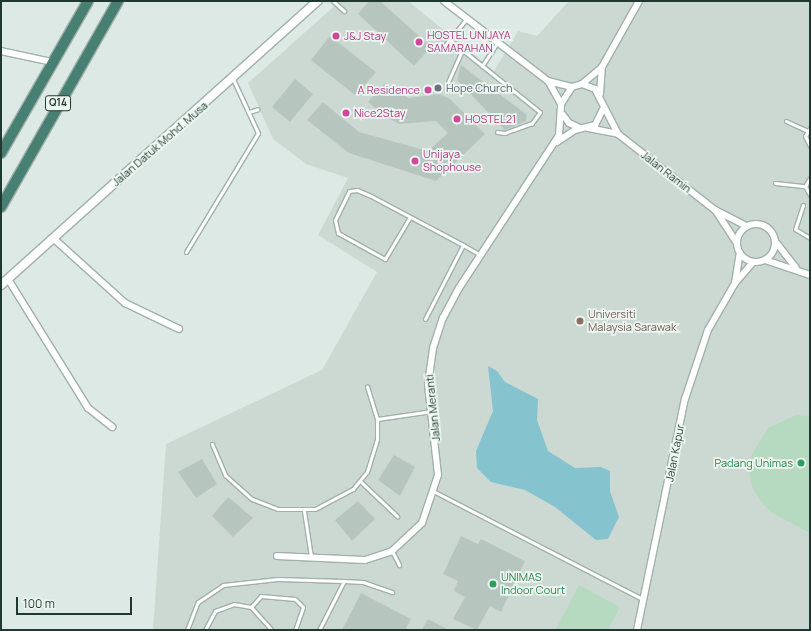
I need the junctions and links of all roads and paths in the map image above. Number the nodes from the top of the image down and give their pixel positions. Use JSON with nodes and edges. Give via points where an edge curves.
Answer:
{"nodes":[{"id":1,"x":88,"y":1,"type":"edge"},
{"id":2,"x":118,"y":1,"type":"edge"},
{"id":3,"x":318,"y":1,"type":"edge"},
{"id":4,"x":333,"y":1,"type":"edge"},
{"id":5,"x":444,"y":1,"type":"edge"},
{"id":6,"x":639,"y":1,"type":"edge"},
{"id":7,"x":344,"y":11,"type":"dead end"},
{"id":8,"x":466,"y":20,"type":"junction"},
{"id":9,"x":450,"y":40,"type":"junction"},
{"id":10,"x":499,"y":45,"type":"junction"},
{"id":11,"x":442,"y":49,"type":"dead end"},
{"id":12,"x":1,"y":51,"type":"edge"},
{"id":13,"x":462,"y":51,"type":"junction"},
{"id":14,"x":52,"y":62,"type":"junction"},
{"id":15,"x":482,"y":66,"type":"junction"},
{"id":16,"x":602,"y":68,"type":"junction"},
{"id":17,"x":233,"y":79,"type":"junction"},
{"id":18,"x":548,"y":81,"type":"junction"},
{"id":19,"x":448,"y":82,"type":"dead end"},
{"id":20,"x":582,"y":84,"type":"junction"},
{"id":21,"x":572,"y":87,"type":"junction"},
{"id":22,"x":600,"y":94,"type":"junction"},
{"id":23,"x":561,"y":104,"type":"junction"},
{"id":24,"x":604,"y":106,"type":"junction"},
{"id":25,"x":258,"y":109,"type":"dead end"},
{"id":26,"x":561,"y":111,"type":"junction"},
{"id":27,"x":249,"y":112,"type":"junction"},
{"id":28,"x":786,"y":121,"type":"dead end"},
{"id":29,"x":585,"y":128,"type":"junction"},
{"id":30,"x":810,"y":128,"type":"edge"},
{"id":31,"x":807,"y":131,"type":"junction"},
{"id":32,"x":497,"y":132,"type":"dead end"},
{"id":33,"x":618,"y":134,"type":"junction"},
{"id":34,"x":555,"y":143,"type":"junction"},
{"id":35,"x":810,"y":146,"type":"edge"},
{"id":36,"x":1,"y":153,"type":"edge"},
{"id":37,"x":810,"y":178,"type":"edge"},
{"id":38,"x":775,"y":183,"type":"dead end"},
{"id":39,"x":805,"y":186,"type":"junction"},
{"id":40,"x":810,"y":195,"type":"edge"},
{"id":41,"x":803,"y":205,"type":"dead end"},
{"id":42,"x":1,"y":207,"type":"edge"},
{"id":43,"x":715,"y":210,"type":"junction"},
{"id":44,"x":410,"y":217,"type":"junction"},
{"id":45,"x":747,"y":226,"type":"junction"},
{"id":46,"x":53,"y":238,"type":"junction"},
{"id":47,"x":810,"y":238,"type":"edge"},
{"id":48,"x":775,"y":241,"type":"junction"},
{"id":49,"x":737,"y":243,"type":"junction"},
{"id":50,"x":463,"y":245,"type":"junction"},
{"id":51,"x":186,"y":252,"type":"dead end"},
{"id":52,"x":740,"y":253,"type":"junction"},
{"id":53,"x":480,"y":255,"type":"junction"},
{"id":54,"x":765,"y":260,"type":"junction"},
{"id":55,"x":753,"y":262,"type":"junction"},
{"id":56,"x":797,"y":269,"type":"junction"},
{"id":57,"x":810,"y":275,"type":"edge"},
{"id":58,"x":8,"y":279,"type":"junction"},
{"id":59,"x":735,"y":283,"type":"junction"},
{"id":60,"x":1,"y":285,"type":"edge"},
{"id":61,"x":425,"y":319,"type":"dead end"},
{"id":62,"x":179,"y":330,"type":"dead end"},
{"id":63,"x":367,"y":386,"type":"dead end"},
{"id":64,"x":432,"y":411,"type":"junction"},
{"id":65,"x":377,"y":419,"type":"junction"},
{"id":66,"x":112,"y":427,"type":"dead end"},
{"id":67,"x":212,"y":444,"type":"dead end"},
{"id":68,"x":361,"y":482,"type":"junction"},
{"id":69,"x":435,"y":492,"type":"junction"},
{"id":70,"x":304,"y":511,"type":"junction"},
{"id":71,"x":397,"y":516,"type":"dead end"},
{"id":72,"x":392,"y":551,"type":"junction"},
{"id":73,"x":277,"y":556,"type":"dead end"},
{"id":74,"x":311,"y":557,"type":"junction"},
{"id":75,"x":399,"y":565,"type":"dead end"},
{"id":76,"x":344,"y":581,"type":"junction"},
{"id":77,"x":392,"y":592,"type":"dead end"},
{"id":78,"x":640,"y":599,"type":"junction"},
{"id":79,"x":251,"y":607,"type":"junction"},
{"id":80,"x":187,"y":630,"type":"edge"},
{"id":81,"x":205,"y":630,"type":"edge"},
{"id":82,"x":272,"y":630,"type":"edge"},
{"id":83,"x":295,"y":630,"type":"edge"},
{"id":84,"x":319,"y":630,"type":"edge"},
{"id":85,"x":637,"y":630,"type":"edge"}],
"edges":[{"from":1,"to":14,"type":"highway","number":"Q14"},
{"from":2,"to":42,"type":"highway","number":"Q14"},
{"from":3,"to":17,"type":"street","name":"Jalan Datuk Mohd. Musa"},
{"from":4,"to":7,"type":"lane"},
{"from":5,"to":8,"type":"street"},
{"from":6,"to":16,"type":"street"},
{"from":8,"to":9,"type":"lane"},
{"from":8,"to":10,"type":"street"},
{"from":9,"to":11,"type":"lane"},
{"from":9,"to":13,"type":"lane"},
{"from":10,"to":15,"type":"lane"},
{"from":10,"to":18,"type":"street"},
{"from":12,"to":14,"type":"street"},
{"from":13,"to":15,"type":"lane"},
{"from":13,"to":19,"type":"lane"},
{"from":14,"to":36,"type":"highway","number":"Q14"},
{"from":15,"to":32,"type":"lane","via":[[540,112],[532,123],[505,134]]},
{"from":16,"to":20,"type":"street"},
{"from":16,"to":22,"type":"street"},
{"from":17,"to":27,"type":"lane"},
{"from":17,"to":46,"type":"street","name":"Jalan Datuk Mohd. Musa"},
{"from":18,"to":21,"type":"street"},
{"from":18,"to":23,"type":"street"},
{"from":20,"to":21,"type":"street"},
{"from":20,"to":22,"type":"street"},
{"from":21,"to":23,"type":"street"},
{"from":22,"to":24,"type":"street"},
{"from":23,"to":26,"type":"street"},
{"from":24,"to":29,"type":"street","via":[[600,120]]},
{"from":24,"to":33,"type":"street"},
{"from":25,"to":27,"type":"lane"},
{"from":26,"to":29,"type":"street","via":[[568,123]]},
{"from":26,"to":34,"type":"street","via":[[561,129]]},
{"from":27,"to":51,"type":"lane","via":[[258,133],[256,139]]},
{"from":28,"to":31,"type":"lane"},
{"from":29,"to":33,"type":"street"},
{"from":29,"to":34,"type":"street"},
{"from":30,"to":31,"type":"lane"},
{"from":31,"to":35,"type":"lane","via":[[806,140]]},
{"from":33,"to":43,"type":"street","name":"Jalan Ramin"},
{"from":34,"to":53,"type":"street","name":"Jalan Meranti"},
{"from":37,"to":39,"type":"lane"},
{"from":38,"to":39,"type":"lane"},
{"from":39,"to":40,"type":"lane"},
{"from":41,"to":47,"type":"lane","via":[[795,229]]},
{"from":43,"to":45,"type":"street","name":"Jalan Ramin"},
{"from":43,"to":49,"type":"street","name":"Jalan Ramin"},
{"from":44,"to":44,"type":"lane","via":[[357,190],[349,191],[334,220],[338,233],[385,259]]},
{"from":44,"to":50,"type":"lane"},
{"from":45,"to":48,"type":"street","via":[[766,227]]},
{"from":45,"to":49,"type":"street"},
{"from":46,"to":58,"type":"street","name":"Jalan Datuk Mohd. Musa"},
{"from":46,"to":62,"type":"street","via":[[125,303]]},
{"from":48,"to":54,"type":"street","via":[[773,252]]},
{"from":48,"to":56,"type":"street"},
{"from":49,"to":52,"type":"street"},
{"from":50,"to":53,"type":"lane"},
{"from":50,"to":61,"type":"lane"},
{"from":52,"to":55,"type":"street"},
{"from":52,"to":59,"type":"street","name":"Jalan Kapur"},
{"from":53,"to":64,"type":"street","name":"Jalan Meranti","via":[[439,328],[428,373]]},
{"from":54,"to":55,"type":"street"},
{"from":54,"to":56,"type":"street"},
{"from":55,"to":59,"type":"street","name":"Jalan Kapur"},
{"from":56,"to":57,"type":"street"},
{"from":58,"to":60,"type":"street","name":"Jalan Datuk Mohd. Musa"},
{"from":58,"to":66,"type":"street","via":[[88,408]]},
{"from":59,"to":78,"type":"street","name":"Jalan Kapur","via":[[708,330],[685,399]]},
{"from":63,"to":65,"type":"lane"},
{"from":64,"to":65,"type":"lane"},
{"from":64,"to":69,"type":"street","name":"Jalan Meranti","via":[[438,459]]},
{"from":65,"to":68,"type":"lane","via":[[373,459]]},
{"from":67,"to":70,"type":"lane","via":[[225,475],[241,492],[267,506]]},
{"from":68,"to":70,"type":"lane","via":[[330,503]]},
{"from":68,"to":71,"type":"lane"},
{"from":69,"to":72,"type":"street","name":"Jalan Meranti","via":[[422,524]]},
{"from":69,"to":78,"type":"lane"},
{"from":70,"to":74,"type":"lane"},
{"from":72,"to":74,"type":"street","name":"Jalan Meranti","via":[[365,560]]},
{"from":72,"to":75,"type":"lane"},
{"from":73,"to":74,"type":"street","name":"Jalan Meranti"},
{"from":76,"to":77,"type":"lane","via":[[362,582]]},
{"from":76,"to":80,"type":"lane","via":[[278,579],[223,585],[194,607]]},
{"from":76,"to":84,"type":"lane"},
{"from":78,"to":85,"type":"street","name":"Jalan Kapur"},
{"from":79,"to":81,"type":"lane","via":[[234,604],[219,608]]},
{"from":79,"to":82,"type":"lane"},
{"from":79,"to":83,"type":"lane","via":[[261,596],[295,599],[303,607]]}]}
